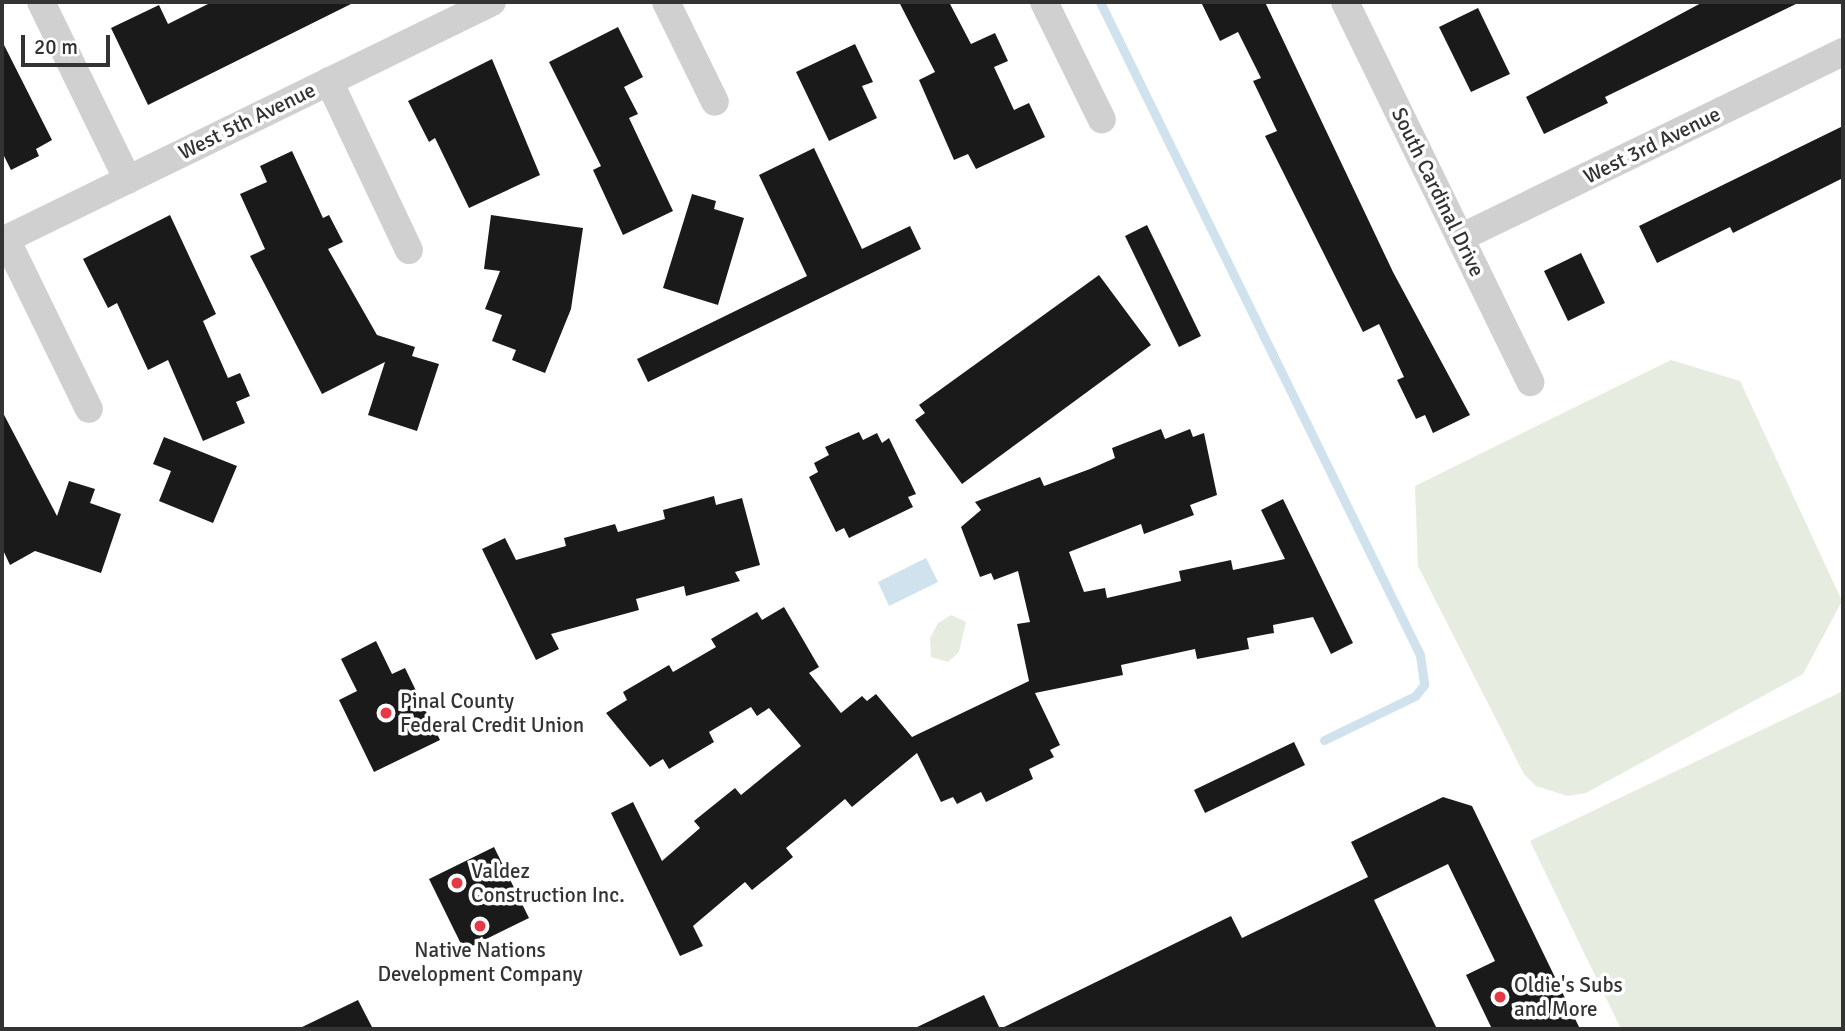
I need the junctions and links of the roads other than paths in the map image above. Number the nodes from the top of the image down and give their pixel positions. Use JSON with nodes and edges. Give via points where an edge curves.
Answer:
{"nodes":[{"id":1,"x":41,"y":2,"type":"edge"},
{"id":2,"x":492,"y":2,"type":"edge"},
{"id":3,"x":666,"y":2,"type":"edge"},
{"id":4,"x":1044,"y":2,"type":"edge"},
{"id":5,"x":1345,"y":2,"type":"edge"},
{"id":6,"x":1843,"y":52,"type":"edge"},
{"id":7,"x":329,"y":81,"type":"junction"},
{"id":8,"x":715,"y":102,"type":"dead end"},
{"id":9,"x":1102,"y":120,"type":"dead end"},
{"id":10,"x":128,"y":180,"type":"junction"},
{"id":11,"x":1460,"y":238,"type":"junction"},
{"id":12,"x":4,"y":240,"type":"edge"},
{"id":13,"x":409,"y":250,"type":"dead end"},
{"id":14,"x":1530,"y":382,"type":"dead end"},
{"id":15,"x":89,"y":410,"type":"dead end"}],
"edges":[{"from":1,"to":10,"type":"street"},
{"from":2,"to":7,"type":"street","name":"West 5th Avenue"},
{"from":3,"to":8,"type":"street"},
{"from":4,"to":9,"type":"street"},
{"from":5,"to":11,"type":"street","name":"South Cardinal Drive"},
{"from":6,"to":11,"type":"street","name":"West 3rd Avenue"},
{"from":7,"to":10,"type":"street","name":"West 5th Avenue"},
{"from":7,"to":13,"type":"street"},
{"from":10,"to":12,"type":"street","name":"West 5th Avenue"},
{"from":11,"to":14,"type":"street","name":"South Cardinal Drive"},
{"from":12,"to":15,"type":"street"}]}
